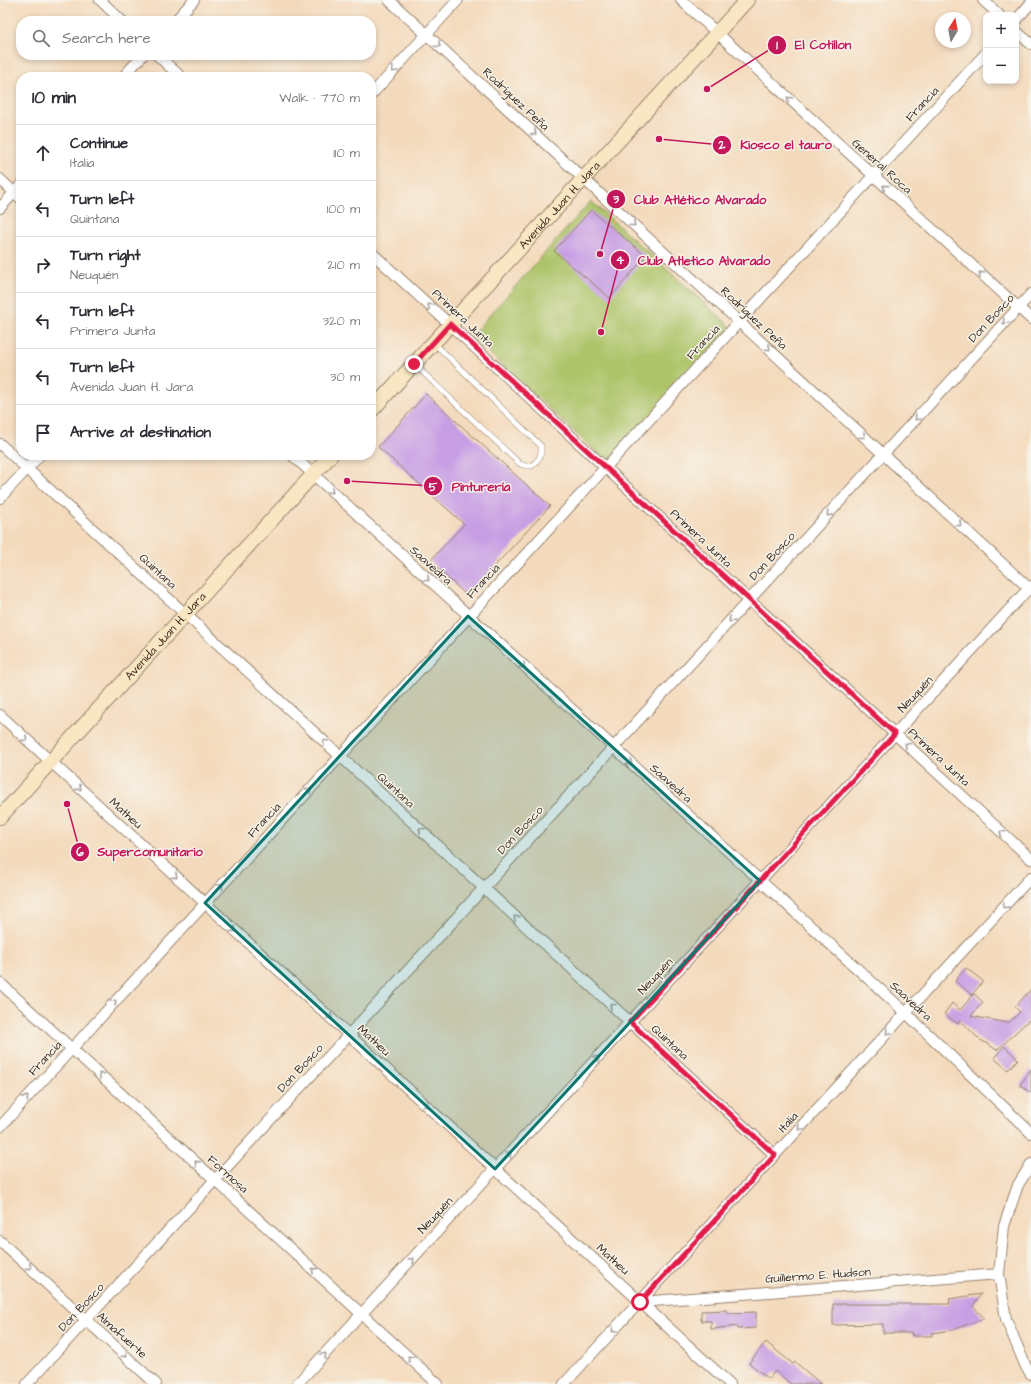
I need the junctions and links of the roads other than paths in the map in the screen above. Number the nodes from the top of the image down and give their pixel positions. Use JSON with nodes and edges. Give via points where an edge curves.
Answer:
{"nodes":[{"id":1,"x":100,"y":0,"type":"edge"},
{"id":2,"x":194,"y":0,"type":"edge"},
{"id":3,"x":389,"y":0,"type":"edge"},
{"id":4,"x":458,"y":0,"type":"edge"},
{"id":5,"x":681,"y":0,"type":"edge"},
{"id":6,"x":747,"y":0,"type":"edge"},
{"id":7,"x":983,"y":0,"type":"edge"},
{"id":8,"x":1031,"y":3,"type":"edge"},
{"id":9,"x":996,"y":12,"type":"edge"},
{"id":10,"x":117,"y":16,"type":"edge"},
{"id":11,"x":180,"y":16,"type":"edge"},
{"id":12,"x":1019,"y":17,"type":"edge"},
{"id":13,"x":717,"y":33,"type":"junction"},
{"id":14,"x":426,"y":34,"type":"junction"},
{"id":15,"x":1019,"y":34,"type":"edge"},
{"id":16,"x":1031,"y":44,"type":"edge"},
{"id":17,"x":983,"y":55,"type":"edge"},
{"id":18,"x":138,"y":60,"type":"edge"},
{"id":19,"x":162,"y":60,"type":"edge"},
{"id":20,"x":128,"y":72,"type":"edge"},
{"id":21,"x":176,"y":72,"type":"edge"},
{"id":22,"x":376,"y":89,"type":"edge"},
{"id":23,"x":873,"y":176,"type":"junction"},
{"id":24,"x":0,"y":179,"type":"edge"},
{"id":25,"x":584,"y":179,"type":"junction"},
{"id":26,"x":16,"y":195,"type":"edge"},
{"id":27,"x":16,"y":197,"type":"edge"},
{"id":28,"x":0,"y":208,"type":"edge"},
{"id":29,"x":376,"y":257,"type":"edge"},
{"id":30,"x":1031,"y":294,"type":"edge"},
{"id":31,"x":1018,"y":308,"type":"junction"},
{"id":32,"x":1031,"y":319,"type":"edge"},
{"id":33,"x":739,"y":322,"type":"junction"},
{"id":34,"x":450,"y":324,"type":"junction"},
{"id":35,"x":434,"y":342,"type":"junction"},
{"id":36,"x":414,"y":364,"type":"junction"},
{"id":37,"x":376,"y":406,"type":"edge"},
{"id":38,"x":0,"y":444,"type":"edge"},
{"id":39,"x":883,"y":454,"type":"junction"},
{"id":40,"x":16,"y":459,"type":"edge"},
{"id":41,"x":17,"y":460,"type":"edge"},
{"id":42,"x":35,"y":460,"type":"edge"},
{"id":43,"x":297,"y":460,"type":"edge"},
{"id":44,"x":326,"y":460,"type":"edge"},
{"id":45,"x":605,"y":468,"type":"junction"},
{"id":46,"x":27,"y":469,"type":"junction"},
{"id":47,"x":313,"y":475,"type":"junction"},
{"id":48,"x":0,"y":498,"type":"edge"},
{"id":49,"x":1030,"y":588,"type":"edge"},
{"id":50,"x":749,"y":600,"type":"junction"},
{"id":51,"x":185,"y":614,"type":"junction"},
{"id":52,"x":468,"y":616,"type":"junction"},
{"id":53,"x":0,"y":716,"type":"edge"},
{"id":54,"x":895,"y":734,"type":"junction"},
{"id":55,"x":613,"y":748,"type":"junction"},
{"id":56,"x":340,"y":756,"type":"junction"},
{"id":57,"x":50,"y":762,"type":"junction"},
{"id":58,"x":0,"y":817,"type":"edge"},
{"id":59,"x":1031,"y":859,"type":"edge"},
{"id":60,"x":1031,"y":877,"type":"edge"},
{"id":61,"x":760,"y":881,"type":"junction"},
{"id":62,"x":484,"y":888,"type":"junction"},
{"id":63,"x":205,"y":903,"type":"junction"},
{"id":64,"x":0,"y":983,"type":"edge"},
{"id":65,"x":906,"y":1013,"type":"junction"},
{"id":66,"x":630,"y":1022,"type":"junction"},
{"id":67,"x":349,"y":1035,"type":"junction"},
{"id":68,"x":72,"y":1048,"type":"junction"},
{"id":69,"x":0,"y":1127,"type":"edge"},
{"id":70,"x":1031,"y":1133,"type":"edge"},
{"id":71,"x":775,"y":1155,"type":"junction"},
{"id":72,"x":1031,"y":1164,"type":"edge"},
{"id":73,"x":495,"y":1169,"type":"junction"},
{"id":74,"x":215,"y":1180,"type":"junction"},
{"id":75,"x":0,"y":1241,"type":"edge"},
{"id":76,"x":999,"y":1274,"type":"junction"},
{"id":77,"x":640,"y":1302,"type":"junction"},
{"id":78,"x":362,"y":1314,"type":"junction"},
{"id":79,"x":86,"y":1320,"type":"junction"},
{"id":80,"x":1031,"y":1374,"type":"edge"},
{"id":81,"x":27,"y":1384,"type":"edge"},
{"id":82,"x":156,"y":1384,"type":"edge"},
{"id":83,"x":298,"y":1384,"type":"edge"},
{"id":84,"x":438,"y":1384,"type":"edge"},
{"id":85,"x":564,"y":1384,"type":"edge"},
{"id":86,"x":730,"y":1384,"type":"edge"}],
"edges":[{"from":1,"to":10,"type":"street"},
{"from":2,"to":11,"type":"street"},
{"from":3,"to":14,"type":"street","name":"Rodríguez Peña"},
{"from":4,"to":14,"type":"street"},
{"from":5,"to":13,"type":"street","name":"General Roca"},
{"from":6,"to":13,"type":"main road","name":"Avenida Juan H. Jara"},
{"from":7,"to":9,"type":"street"},
{"from":8,"to":12,"type":"street"},
{"from":23,"to":13,"type":"street","name":"General Roca","one_way":true},
{"from":13,"to":25,"type":"main road","name":"Avenida Juan H. Jara"},
{"from":14,"to":22,"type":"street","one_way":true},
{"from":14,"to":25,"type":"street","name":"Rodríguez Peña","one_way":true},
{"from":15,"to":16,"type":"street"},
{"from":17,"to":23,"type":"street","name":"Francia"},
{"from":18,"to":20,"type":"street"},
{"from":19,"to":21,"type":"street"},
{"from":31,"to":23,"type":"street","name":"General Roca","one_way":true},
{"from":23,"to":33,"type":"street","name":"Francia"},
{"from":24,"to":26,"type":"street"},
{"from":25,"to":33,"type":"street","name":"Rodríguez Peña","one_way":true},
{"from":25,"to":34,"type":"main road","name":"Avenida Juan H. Jara"},
{"from":27,"to":28,"type":"street"},
{"from":34,"to":29,"type":"street","name":"Primera Junta","one_way":true},
{"from":30,"to":31,"type":"street","name":"Don Bosco"},
{"from":31,"to":32,"type":"street","name":"General Roca"},
{"from":31,"to":39,"type":"street","name":"Don Bosco","one_way":true},
{"from":33,"to":39,"type":"street","name":"Rodríguez Peña","one_way":true},
{"from":33,"to":45,"type":"street","name":"Francia"},
{"from":34,"to":35,"type":"main road","name":"Avenida Juan H. Jara"},
{"from":34,"to":45,"type":"street","name":"Primera Junta"},
{"from":35,"to":36,"type":"main road","name":"Avenida Juan H. Jara"},
{"from":35,"to":36,"type":"lane","via":[[541,446],[540,458],[532,466],[520,464]]},
{"from":36,"to":37,"type":"main road","name":"Avenida Juan H. Jara"},
{"from":38,"to":40,"type":"street","name":"Quintana"},
{"from":39,"to":49,"type":"street","name":"Rodríguez Peña","one_way":true},
{"from":39,"to":50,"type":"street","name":"Don Bosco","one_way":true},
{"from":41,"to":46,"type":"street","name":"Quintana"},
{"from":42,"to":46,"type":"street"},
{"from":43,"to":47,"type":"street","name":"Saavedra"},
{"from":44,"to":47,"type":"main road","name":"Avenida Juan H. Jara"},
{"from":45,"to":50,"type":"street","name":"Primera Junta"},
{"from":45,"to":52,"type":"street","name":"Francia"},
{"from":46,"to":48,"type":"street"},
{"from":46,"to":51,"type":"street","name":"Quintana"},
{"from":47,"to":51,"type":"main road","name":"Avenida Juan H. Jara"},
{"from":47,"to":52,"type":"street","name":"Saavedra","one_way":true},
{"from":49,"to":54,"type":"street","name":"Neuquén"},
{"from":50,"to":54,"type":"street","name":"Primera Junta"},
{"from":50,"to":55,"type":"street","name":"Don Bosco","one_way":true},
{"from":56,"to":51,"type":"street","name":"Quintana","one_way":true},
{"from":51,"to":57,"type":"main road","name":"Avenida Juan H. Jara"},
{"from":52,"to":55,"type":"street","name":"Saavedra","one_way":true},
{"from":52,"to":56,"type":"street","name":"Francia"},
{"from":53,"to":57,"type":"street","name":"Matheu","one_way":true},
{"from":59,"to":54,"type":"street","name":"Primera Junta","one_way":true},
{"from":54,"to":61,"type":"street","name":"Neuquén"},
{"from":55,"to":61,"type":"street","name":"Saavedra","one_way":true},
{"from":55,"to":62,"type":"street","name":"Don Bosco"},
{"from":62,"to":56,"type":"street","name":"Quintana","one_way":true},
{"from":63,"to":56,"type":"street","name":"Francia","one_way":true},
{"from":57,"to":58,"type":"main road","name":"Avenida Juan H. Jara"},
{"from":57,"to":63,"type":"street","name":"Matheu","one_way":true},
{"from":60,"to":65,"type":"street","name":"Italia","one_way":true},
{"from":61,"to":65,"type":"street","name":"Saavedra"},
{"from":61,"to":66,"type":"street","name":"Neuquén"},
{"from":66,"to":62,"type":"street","name":"Quintana","one_way":true},
{"from":62,"to":67,"type":"street","name":"Don Bosco"},
{"from":63,"to":67,"type":"street","name":"Matheu","one_way":true},
{"from":68,"to":63,"type":"street","name":"Francia","one_way":true},
{"from":64,"to":68,"type":"street","name":"Formosa"},
{"from":65,"to":70,"type":"street","name":"Saavedra"},
{"from":65,"to":71,"type":"street","name":"Italia","one_way":true},
{"from":66,"to":71,"type":"street","name":"Quintana"},
{"from":73,"to":66,"type":"street","name":"Neuquén","one_way":true},
{"from":67,"to":73,"type":"street","name":"Matheu","one_way":true},
{"from":67,"to":74,"type":"street","name":"Don Bosco"},
{"from":69,"to":68,"type":"street","name":"Francia","one_way":true},
{"from":74,"to":68,"type":"street","name":"Formosa","one_way":true},
{"from":71,"to":77,"type":"street","name":"Italia"},
{"from":72,"to":76,"type":"street","via":[[1018,1185],[1004,1226]]},
{"from":73,"to":77,"type":"street","name":"Matheu"},
{"from":78,"to":73,"type":"street","name":"Neuquén","one_way":true},
{"from":78,"to":74,"type":"street","name":"Formosa","one_way":true},
{"from":74,"to":79,"type":"street","name":"Don Bosco"},
{"from":75,"to":79,"type":"street","name":"Almafuerte","one_way":true},
{"from":76,"to":77,"type":"street","name":"Guillermo E. Hudson"},
{"from":76,"to":80,"type":"street","via":[[1006,1319]]},
{"from":77,"to":85,"type":"street","name":"Italia","one_way":true},
{"from":77,"to":86,"type":"street","name":"Matheu"},
{"from":83,"to":78,"type":"street","name":"Neuquén","one_way":true},
{"from":84,"to":78,"type":"street","name":"Formosa","one_way":true},
{"from":79,"to":81,"type":"street","name":"Don Bosco"},
{"from":79,"to":82,"type":"street","name":"Almafuerte","one_way":true}]}
